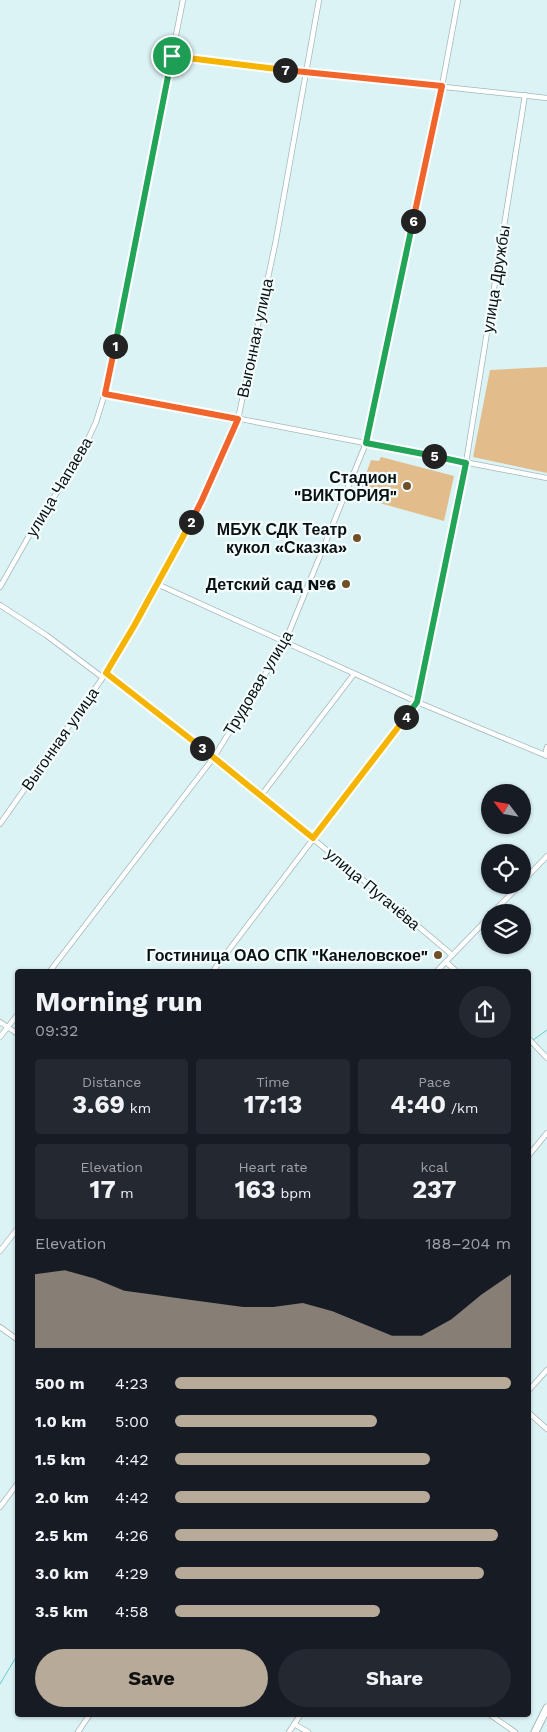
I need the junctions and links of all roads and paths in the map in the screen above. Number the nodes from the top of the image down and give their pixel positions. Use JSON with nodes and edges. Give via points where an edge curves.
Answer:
{"nodes":[{"id":1,"x":183,"y":0,"type":"edge"},
{"id":2,"x":319,"y":0,"type":"edge"},
{"id":3,"x":458,"y":0,"type":"edge"},
{"id":4,"x":172,"y":56,"type":"junction"},
{"id":5,"x":305,"y":72,"type":"junction"},
{"id":6,"x":442,"y":86,"type":"junction"},
{"id":7,"x":524,"y":95,"type":"junction"},
{"id":8,"x":547,"y":98,"type":"edge"},
{"id":9,"x":105,"y":394,"type":"junction"},
{"id":10,"x":238,"y":419,"type":"junction"},
{"id":11,"x":366,"y":443,"type":"junction"},
{"id":12,"x":466,"y":463,"type":"junction"},
{"id":13,"x":547,"y":478,"type":"edge"},
{"id":14,"x":157,"y":584,"type":"junction"},
{"id":15,"x":0,"y":588,"type":"edge"},
{"id":16,"x":0,"y":605,"type":"edge"},
{"id":17,"x":285,"y":642,"type":"junction"},
{"id":18,"x":354,"y":674,"type":"junction"},
{"id":19,"x":104,"y":675,"type":"junction"},
{"id":20,"x":417,"y":702,"type":"junction"},
{"id":21,"x":547,"y":747,"type":"edge"},
{"id":22,"x":546,"y":756,"type":"edge"},
{"id":23,"x":214,"y":757,"type":"junction"},
{"id":24,"x":260,"y":796,"type":"junction"},
{"id":25,"x":0,"y":824,"type":"edge"},
{"id":26,"x":313,"y":838,"type":"junction"},
{"id":27,"x":547,"y":856,"type":"edge"},
{"id":28,"x":531,"y":873,"type":"edge"},
{"id":29,"x":511,"y":894,"type":"edge"},
{"id":30,"x":501,"y":904,"type":"edge"},
{"id":31,"x":481,"y":925,"type":"edge"},
{"id":32,"x":452,"y":956,"type":"junction"},
{"id":33,"x":446,"y":962,"type":"junction"},
{"id":34,"x":52,"y":969,"type":"edge"},
{"id":35,"x":215,"y":969,"type":"edge"},
{"id":36,"x":439,"y":969,"type":"edge"},
{"id":37,"x":454,"y":969,"type":"edge"},
{"id":38,"x":15,"y":1018,"type":"edge"},
{"id":39,"x":0,"y":1022,"type":"edge"},
{"id":40,"x":8,"y":1027,"type":"junction"},
{"id":41,"x":15,"y":1032,"type":"edge"},
{"id":42,"x":0,"y":1037,"type":"edge"},
{"id":43,"x":531,"y":1041,"type":"edge"},
{"id":44,"x":547,"y":1058,"type":"edge"},
{"id":45,"x":547,"y":1133,"type":"edge"},
{"id":46,"x":531,"y":1153,"type":"edge"},
{"id":47,"x":15,"y":1232,"type":"edge"},
{"id":48,"x":0,"y":1251,"type":"edge"},
{"id":49,"x":0,"y":1327,"type":"edge"},
{"id":50,"x":15,"y":1338,"type":"edge"},
{"id":51,"x":547,"y":1370,"type":"edge"},
{"id":52,"x":531,"y":1388,"type":"edge"},
{"id":53,"x":531,"y":1415,"type":"edge"},
{"id":54,"x":547,"y":1429,"type":"edge"},
{"id":55,"x":15,"y":1487,"type":"edge"},
{"id":56,"x":0,"y":1507,"type":"edge"},
{"id":57,"x":547,"y":1708,"type":"edge"},
{"id":58,"x":88,"y":1717,"type":"edge"},
{"id":59,"x":299,"y":1717,"type":"edge"},
{"id":60,"x":493,"y":1717,"type":"edge"},
{"id":61,"x":294,"y":1724,"type":"junction"},
{"id":62,"x":78,"y":1732,"type":"edge"},
{"id":63,"x":289,"y":1732,"type":"edge"},
{"id":64,"x":308,"y":1732,"type":"edge"},
{"id":65,"x":515,"y":1732,"type":"edge"},
{"id":66,"x":535,"y":1732,"type":"edge"}],
"edges":[{"from":1,"to":4,"type":"street","name":"улица Чапаева"},
{"from":2,"to":5,"type":"street","name":"Выгонная улица"},
{"from":3,"to":6,"type":"street","name":"Трудовая улица"},
{"from":4,"to":5,"type":"street"},
{"from":4,"to":9,"type":"street","name":"улица Чапаева"},
{"from":5,"to":6,"type":"street"},
{"from":5,"to":10,"type":"street","name":"Выгонная улица","via":[[276,240]]},
{"from":6,"to":7,"type":"street"},
{"from":6,"to":11,"type":"street","name":"Трудовая улица"},
{"from":7,"to":8,"type":"street"},
{"from":7,"to":12,"type":"street","name":"улица Дружбы"},
{"from":9,"to":10,"type":"street"},
{"from":9,"to":15,"type":"street","name":"улица Чапаева","via":[[96,422],[78,458]]},
{"from":10,"to":11,"type":"street"},
{"from":10,"to":14,"type":"street","name":"Выгонная улица","via":[[202,500]]},
{"from":11,"to":12,"type":"street"},
{"from":11,"to":17,"type":"street","name":"Трудовая улица"},
{"from":12,"to":13,"type":"street"},
{"from":12,"to":20,"type":"street","name":"улица Дружбы"},
{"from":14,"to":17,"type":"street"},
{"from":14,"to":19,"type":"street","name":"Выгонная улица"},
{"from":16,"to":19,"type":"street","name":"улица Пугачёва"},
{"from":17,"to":18,"type":"street"},
{"from":17,"to":23,"type":"street","name":"Трудовая улица"},
{"from":18,"to":20,"type":"street"},
{"from":18,"to":24,"type":"street"},
{"from":19,"to":23,"type":"street","name":"улица Пугачёва"},
{"from":19,"to":25,"type":"street","name":"Выгонная улица"},
{"from":20,"to":22,"type":"street"},
{"from":20,"to":26,"type":"street"},
{"from":21,"to":22,"type":"street"},
{"from":23,"to":24,"type":"street","name":"улица Пугачёва"},
{"from":23,"to":34,"type":"street","name":"Трудовая улица"},
{"from":24,"to":26,"type":"street","name":"улица Пугачёва"},
{"from":26,"to":32,"type":"street","name":"улица Пугачёва"},
{"from":26,"to":35,"type":"street"},
{"from":27,"to":28,"type":"street"},
{"from":29,"to":30,"type":"street"},
{"from":31,"to":32,"type":"street"},
{"from":32,"to":33,"type":"street"},
{"from":33,"to":36,"type":"street"},
{"from":33,"to":37,"type":"street"},
{"from":38,"to":40,"type":"street"},
{"from":39,"to":40,"type":"street"},
{"from":40,"to":41,"type":"street"},
{"from":40,"to":42,"type":"street"},
{"from":43,"to":44,"type":"street"},
{"from":45,"to":46,"type":"street"},
{"from":47,"to":48,"type":"street"},
{"from":49,"to":50,"type":"street"},
{"from":51,"to":52,"type":"street"},
{"from":53,"to":54,"type":"street"},
{"from":55,"to":56,"type":"street"},
{"from":57,"to":66,"type":"main road"},
{"from":58,"to":62,"type":"street"},
{"from":59,"to":61,"type":"street"},
{"from":60,"to":65,"type":"street"},
{"from":61,"to":63,"type":"street"},
{"from":61,"to":64,"type":"street"}]}
